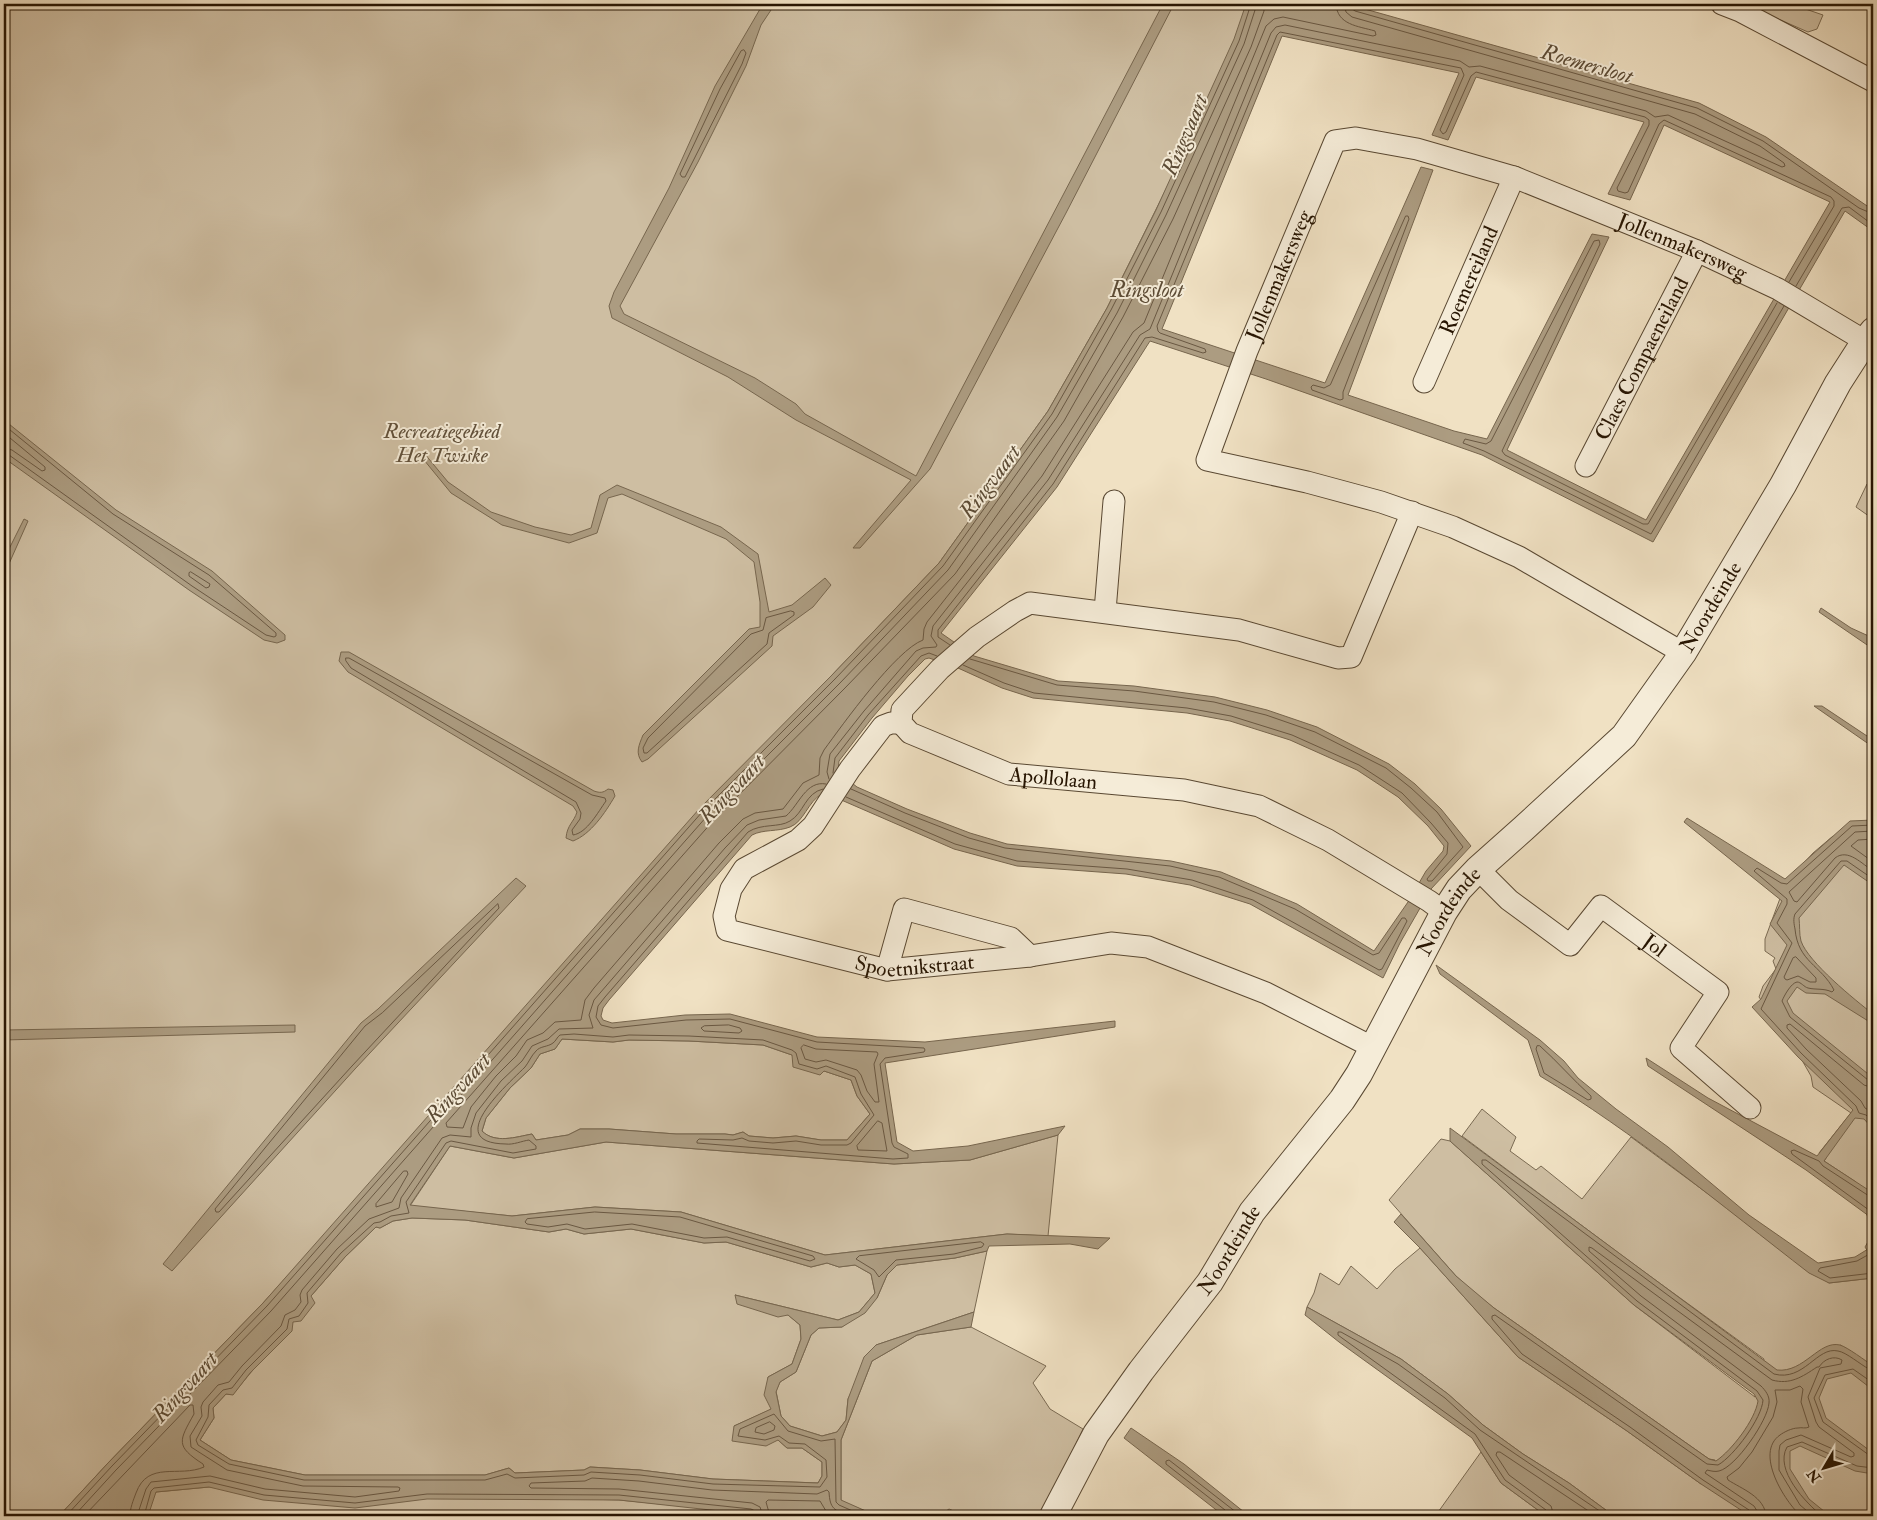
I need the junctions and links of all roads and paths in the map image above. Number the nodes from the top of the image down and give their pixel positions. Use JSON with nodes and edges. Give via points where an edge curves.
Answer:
{"nodes":[{"id":1,"x":1722,"y":4,"type":"edge"},
{"id":2,"x":1873,"y":81,"type":"edge"},
{"id":3,"x":1514,"y":177,"type":"junction"},
{"id":4,"x":1697,"y":251,"type":"junction"},
{"id":5,"x":1869,"y":336,"type":"edge"},
{"id":6,"x":1424,"y":382,"type":"dead end"},
{"id":7,"x":1586,"y":466,"type":"dead end"},
{"id":8,"x":1114,"y":501,"type":"dead end"},
{"id":9,"x":1412,"y":512,"type":"junction"},
{"id":10,"x":1105,"y":611,"type":"junction"},
{"id":11,"x":1683,"y":653,"type":"junction"},
{"id":12,"x":901,"y":723,"type":"junction"},
{"id":13,"x":1478,"y":869,"type":"junction"},
{"id":14,"x":1436,"y":906,"type":"junction"},
{"id":15,"x":1030,"y":956,"type":"junction"},
{"id":16,"x":887,"y":970,"type":"junction"},
{"id":17,"x":1374,"y":1048,"type":"junction"},
{"id":18,"x":1750,"y":1108,"type":"dead end"},
{"id":19,"x":1053,"y":1516,"type":"edge"}],
"edges":[{"from":1,"to":2,"type":"street"},
{"from":3,"to":4,"type":"street","name":"Jollenmakersweg"},
{"from":3,"to":6,"type":"street","name":"Roemereiland"},
{"from":3,"to":9,"type":"street","name":"Jollenmakersweg","via":[[1398,145],[1356,138],[1335,141],[1246,351],[1207,460],[1307,482]]},
{"from":4,"to":5,"type":"street","name":"Jollenmakersweg"},
{"from":4,"to":7,"type":"street","name":"Claes Compaeneiland"},
{"from":5,"to":11,"type":"street","name":"Noordeinde","via":[[1838,383],[1783,485]]},
{"from":8,"to":10,"type":"street"},
{"from":9,"to":10,"type":"street","via":[[1350,657],[1338,658],[1239,630]]},
{"from":9,"to":11,"type":"street","name":"Jollenmakersweg","via":[[1519,557]]},
{"from":10,"to":12,"type":"street","via":[[1030,603],[976,637],[940,669],[902,710]]},
{"from":11,"to":13,"type":"street","name":"Noordeinde","via":[[1624,736]]},
{"from":12,"to":14,"type":"street","name":"Apollolaan","via":[[910,733],[1009,774],[1184,790],[1259,806],[1328,840]]},
{"from":12,"to":16,"type":"street","name":"Spoetnikstraat","via":[[882,726],[813,826],[798,840],[744,869],[731,889],[724,916],[727,930]]},
{"from":13,"to":14,"type":"street","name":"Noordeinde"},
{"from":13,"to":18,"type":"street","name":"Jol","via":[[1509,900],[1570,945],[1601,906],[1718,992],[1681,1048]]},
{"from":14,"to":17,"type":"street","name":"Noordeinde"},
{"from":15,"to":16,"type":"street","name":"Spoetnikstraat"},
{"from":15,"to":16,"type":"street","via":[[1011,938],[904,909]]},
{"from":15,"to":17,"type":"street","name":"Spoetnikstraat","via":[[1110,943],[1148,947],[1266,993]]},
{"from":17,"to":19,"type":"street","name":"Noordeinde","via":[[1342,1100],[1252,1212],[1210,1282],[1096,1434]]}]}
